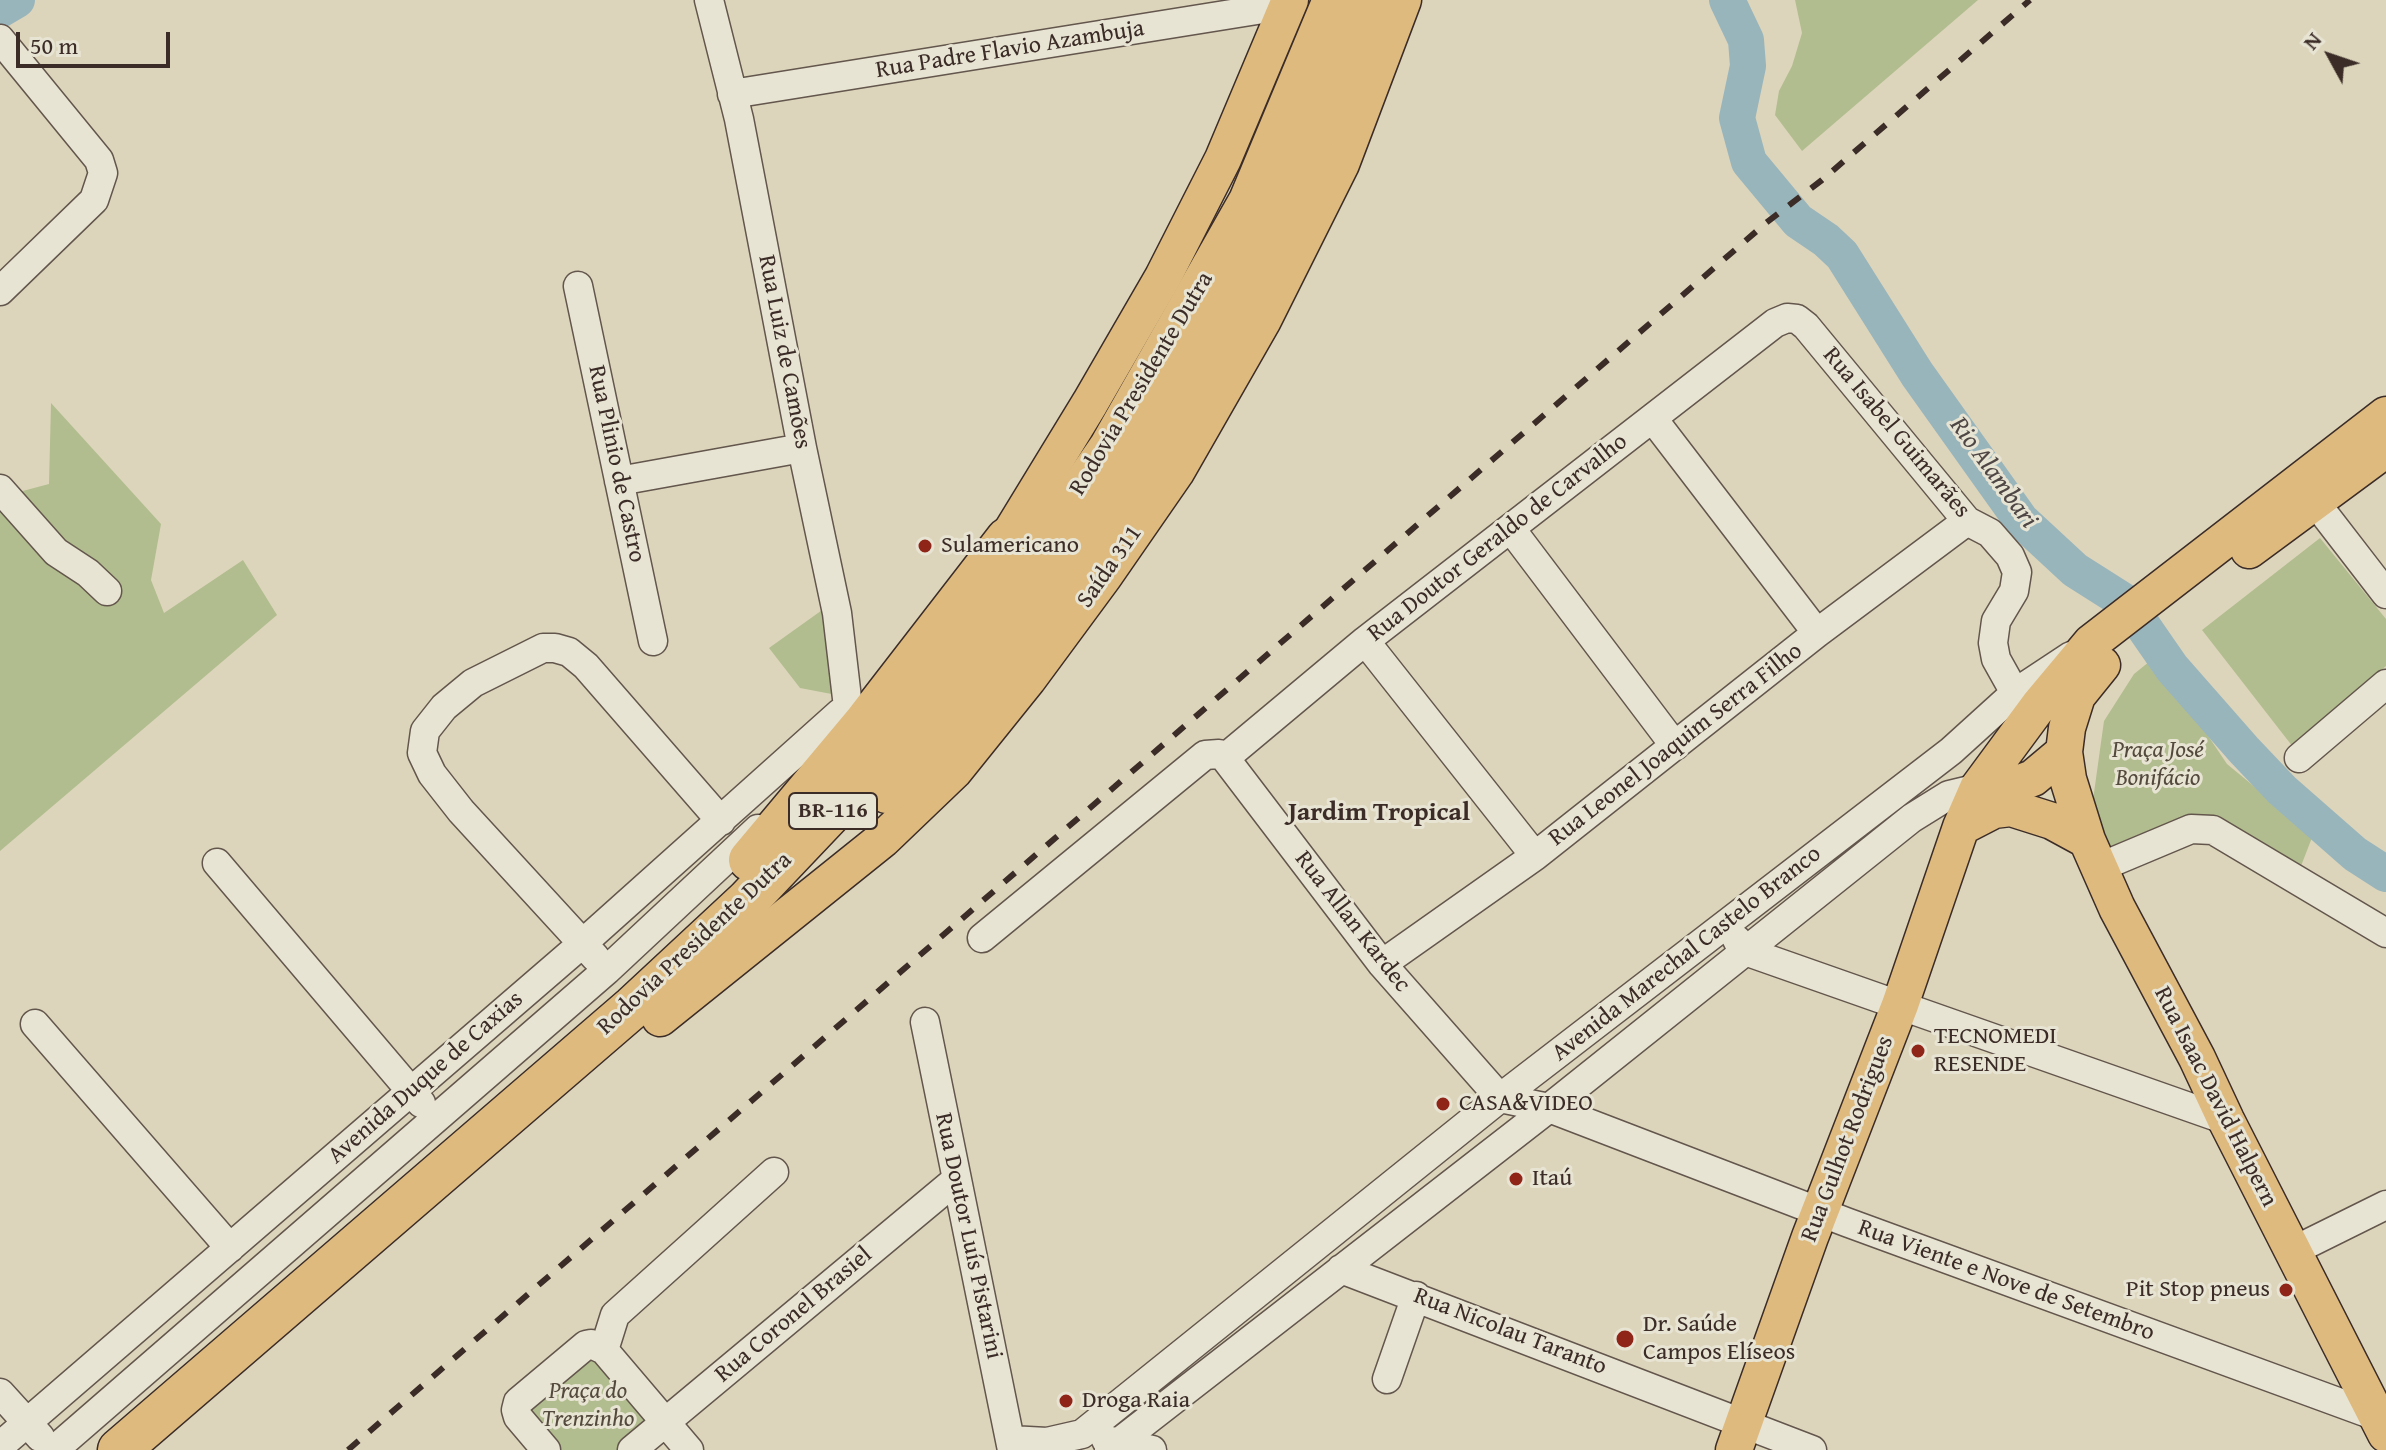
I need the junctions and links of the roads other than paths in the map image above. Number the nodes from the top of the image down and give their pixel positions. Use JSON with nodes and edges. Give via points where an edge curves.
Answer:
{"nodes":[{"id":1,"x":709,"y":0,"type":"edge"},
{"id":2,"x":1334,"y":0,"type":"edge"},
{"id":3,"x":1367,"y":0,"type":"edge"},
{"id":4,"x":1403,"y":0,"type":"edge"},
{"id":5,"x":1289,"y":3,"type":"edge"},
{"id":6,"x":0,"y":39,"type":"edge"},
{"id":7,"x":732,"y":94,"type":"junction"},
{"id":8,"x":578,"y":286,"type":"dead end"},
{"id":9,"x":0,"y":291,"type":"edge"},
{"id":10,"x":1775,"y":323,"type":"joint"},
{"id":11,"x":2386,"y":415,"type":"edge"},
{"id":12,"x":1653,"y":419,"type":"junction"},
{"id":13,"x":802,"y":448,"type":"junction"},
{"id":14,"x":2386,"y":449,"type":"edge"},
{"id":15,"x":619,"y":481,"type":"junction"},
{"id":16,"x":0,"y":489,"type":"edge"},
{"id":17,"x":2315,"y":502,"type":"junction"},
{"id":18,"x":1967,"y":521,"type":"junction"},
{"id":19,"x":1511,"y":529,"type":"junction"},
{"id":20,"x":1007,"y":539,"type":"junction"},
{"id":21,"x":2186,"y":582,"type":"junction"},
{"id":22,"x":107,"y":591,"type":"dead end"},
{"id":23,"x":2386,"y":594,"type":"edge"},
{"id":24,"x":1817,"y":633,"type":"junction"},
{"id":25,"x":2107,"y":638,"type":"junction"},
{"id":26,"x":653,"y":641,"type":"dead end"},
{"id":27,"x":1365,"y":641,"type":"junction"},
{"id":28,"x":2386,"y":684,"type":"edge"},
{"id":29,"x":2015,"y":693,"type":"junction"},
{"id":30,"x":848,"y":707,"type":"junction"},
{"id":31,"x":1675,"y":746,"type":"junction"},
{"id":32,"x":2064,"y":752,"type":"junction"},
{"id":33,"x":1215,"y":756,"type":"junction"},
{"id":34,"x":2299,"y":758,"type":"dead end"},
{"id":35,"x":1978,"y":788,"type":"junction"},
{"id":36,"x":721,"y":821,"type":"junction"},
{"id":37,"x":1961,"y":827,"type":"junction"},
{"id":38,"x":2092,"y":854,"type":"junction"},
{"id":39,"x":1535,"y":856,"type":"junction"},
{"id":40,"x":217,"y":863,"type":"dead end"},
{"id":41,"x":1724,"y":925,"type":"junction"},
{"id":42,"x":2386,"y":933,"type":"edge"},
{"id":43,"x":982,"y":938,"type":"dead end"},
{"id":44,"x":583,"y":943,"type":"junction"},
{"id":45,"x":1745,"y":951,"type":"junction"},
{"id":46,"x":1382,"y":964,"type":"junction"},
{"id":47,"x":607,"y":970,"type":"junction"},
{"id":48,"x":1900,"y":1005,"type":"junction"},
{"id":49,"x":646,"y":1012,"type":"junction"},
{"id":50,"x":925,"y":1022,"type":"dead end"},
{"id":51,"x":35,"y":1024,"type":"dead end"},
{"id":52,"x":412,"y":1090,"type":"junction"},
{"id":53,"x":1500,"y":1098,"type":"junction"},
{"id":54,"x":1549,"y":1108,"type":"junction"},
{"id":55,"x":434,"y":1119,"type":"junction"},
{"id":56,"x":2226,"y":1120,"type":"junction"},
{"id":57,"x":774,"y":1172,"type":"dead end"},
{"id":58,"x":956,"y":1180,"type":"junction"},
{"id":59,"x":2386,"y":1205,"type":"edge"},
{"id":60,"x":1820,"y":1211,"type":"junction"},
{"id":61,"x":230,"y":1248,"type":"junction"},
{"id":62,"x":2293,"y":1251,"type":"junction"},
{"id":63,"x":1341,"y":1269,"type":"junction"},
{"id":64,"x":1416,"y":1296,"type":"junction"},
{"id":65,"x":604,"y":1350,"type":"junction"},
{"id":66,"x":1387,"y":1379,"type":"dead end"},
{"id":67,"x":0,"y":1393,"type":"edge"},
{"id":68,"x":28,"y":1422,"type":"junction"},
{"id":69,"x":666,"y":1422,"type":"junction"},
{"id":70,"x":2381,"y":1425,"type":"edge"},
{"id":71,"x":1082,"y":1434,"type":"junction"},
{"id":72,"x":1739,"y":1436,"type":"edge"},
{"id":73,"x":1011,"y":1445,"type":"edge"},
{"id":74,"x":0,"y":1446,"type":"edge"},
{"id":75,"x":1114,"y":1447,"type":"edge"},
{"id":76,"x":53,"y":1450,"type":"edge"},
{"id":77,"x":119,"y":1450,"type":"edge"},
{"id":78,"x":160,"y":1450,"type":"edge"},
{"id":79,"x":546,"y":1450,"type":"edge"},
{"id":80,"x":632,"y":1450,"type":"edge"},
{"id":81,"x":689,"y":1450,"type":"edge"},
{"id":82,"x":1152,"y":1450,"type":"edge"},
{"id":83,"x":1812,"y":1450,"type":"edge"}],
"edges":[{"from":1,"to":7,"type":"street","name":"Rua Luiz de Camões"},
{"from":2,"to":49,"type":"highway","name":"Rodovia Presidente Dutra","number":"BR-116","via":[[1250,201],[1110,448],[988,625],[860,782]]},
{"from":3,"to":49,"type":"highway","name":"Rodovia Presidente Dutra","number":"BR-116","via":[[1328,102],[1253,264],[1196,367],[1069,568],[999,663],[874,808],[769,916]]},
{"from":4,"to":49,"type":"main road","name":"Saída 311","via":[[1341,164],[1263,320],[1176,472],[1028,679],[945,779],[883,839]]},
{"from":5,"to":7,"type":"street","name":"Rua Padre Flavio Azambuja"},
{"from":5,"to":20,"type":"main road","via":[[1223,159],[1163,277]]},
{"from":6,"to":9,"type":"street","via":[[99,160],[103,173],[94,200]]},
{"from":7,"to":13,"type":"street","name":"Rua Luiz de Camões"},
{"from":8,"to":15,"type":"street","name":"Rua Plinio de Castro"},
{"from":10,"to":12,"type":"street","name":"Rua Doutor Geraldo de Carvalho"},
{"from":10,"to":18,"type":"street","name":"Rua Isabel Guimarães","via":[[1787,318],[1806,326]]},
{"from":11,"to":21,"type":"main road"},
{"from":12,"to":19,"type":"street","name":"Rua Doutor Geraldo de Carvalho"},
{"from":12,"to":24,"type":"street"},
{"from":13,"to":15,"type":"street"},
{"from":13,"to":30,"type":"street","name":"Rua Luiz de Camões","via":[[837,613]]},
{"from":14,"to":17,"type":"main road"},
{"from":15,"to":26,"type":"street","name":"Rua Plinio de Castro"},
{"from":16,"to":22,"type":"street","via":[[56,552]]},
{"from":17,"to":21,"type":"main road"},
{"from":17,"to":23,"type":"street"},
{"from":18,"to":24,"type":"street","name":"Rua Leonel Joaquim Serra Filho"},
{"from":18,"to":29,"type":"street","name":"Rua Isabel Guimarães","via":[[1990,533],[2017,572],[2014,591],[1996,621],[1993,643]]},
{"from":19,"to":27,"type":"street","name":"Rua Doutor Geraldo de Carvalho"},
{"from":19,"to":31,"type":"street"},
{"from":20,"to":30,"type":"street","name":"Avenida Duque de Caxias"},
{"from":20,"to":49,"type":"highway","via":[[864,724],[689,930]]},
{"from":21,"to":25,"type":"main road","name":"Avenida Marechal Castelo Branco"},
{"from":24,"to":31,"type":"street","name":"Rua Leonel Joaquim Serra Filho"},
{"from":25,"to":29,"type":"street","name":"Avenida Marechal Castelo Branco"},
{"from":25,"to":32,"type":"main road","name":"Avenida Marechal Castelo Branco","via":[[2096,670],[2077,696]]},
{"from":25,"to":35,"type":"main road","name":"Rua Gulhot Rodrigues","via":[[2040,704]]},
{"from":27,"to":33,"type":"street","name":"Rua Doutor Geraldo de Carvalho"},
{"from":27,"to":39,"type":"street"},
{"from":28,"to":34,"type":"street"},
{"from":29,"to":41,"type":"street","name":"Avenida Marechal Castelo Branco","via":[[1951,751]]},
{"from":30,"to":36,"type":"street","name":"Avenida Duque de Caxias"},
{"from":30,"to":47,"type":"street","name":"Avenida Duque de Caxias","via":[[837,736],[804,780]]},
{"from":31,"to":39,"type":"street","name":"Rua Leonel Joaquim Serra Filho"},
{"from":32,"to":35,"type":"main road","via":[[2033,778]]},
{"from":32,"to":38,"type":"main road","name":"Rua Isaac David Halpern"},
{"from":33,"to":43,"type":"street","name":"Rua Doutor Geraldo de Carvalho"},
{"from":33,"to":46,"type":"street","name":"Rua Allan Kardec"},
{"from":35,"to":37,"type":"main road","name":"Rua Gulhot Rodrigues"},
{"from":35,"to":45,"type":"street","name":"Avenida Marechal Castelo Branco","via":[[1949,795],[1927,808]]},
{"from":36,"to":44,"type":"street","name":"Avenida Duque de Caxias"},
{"from":36,"to":44,"type":"street","via":[[569,652],[543,648],[473,683],[444,707],[425,731],[422,753],[432,774]]},
{"from":37,"to":38,"type":"main road","via":[[1994,810],[2011,808],[2052,821]]},
{"from":37,"to":48,"type":"main road","name":"Rua Gulhot Rodrigues"},
{"from":38,"to":42,"type":"street","via":[[2191,829],[2213,830]]},
{"from":38,"to":56,"type":"main road","name":"Rua Isaac David Halpern"},
{"from":39,"to":46,"type":"street","name":"Rua Leonel Joaquim Serra Filho"},
{"from":40,"to":52,"type":"street"},
{"from":41,"to":45,"type":"street"},
{"from":41,"to":53,"type":"street","name":"Avenida Marechal Castelo Branco"},
{"from":44,"to":47,"type":"street"},
{"from":44,"to":52,"type":"street","name":"Avenida Duque de Caxias"},
{"from":45,"to":48,"type":"street"},
{"from":45,"to":54,"type":"street","name":"Avenida Marechal Castelo Branco"},
{"from":46,"to":53,"type":"street","name":"Rua Allan Kardec"},
{"from":47,"to":55,"type":"street","name":"Avenida Duque de Caxias"},
{"from":48,"to":56,"type":"street"},
{"from":48,"to":60,"type":"main road","name":"Rua Gulhot Rodrigues"},
{"from":49,"to":77,"type":"highway","name":"Rodovia Presidente Dutra","number":"BR-116"},
{"from":49,"to":78,"type":"highway","name":"Rodovia Presidente Dutra","number":"BR-116"},
{"from":50,"to":58,"type":"street","name":"Rua Doutor Luís Pistarini"},
{"from":51,"to":61,"type":"street"},
{"from":52,"to":55,"type":"street"},
{"from":52,"to":61,"type":"street","name":"Avenida Duque de Caxias"},
{"from":53,"to":54,"type":"street","name":"Rua Viente e Nove de Setembro"},
{"from":53,"to":71,"type":"street","name":"Avenida Marechal Castelo Branco"},
{"from":54,"to":60,"type":"street","name":"Rua Viente e Nove de Setembro"},
{"from":54,"to":63,"type":"street","name":"Avenida Marechal Castelo Branco"},
{"from":55,"to":76,"type":"street","name":"Avenida Duque de Caxias"},
{"from":56,"to":62,"type":"main road","name":"Rua Isaac David Halpern"},
{"from":57,"to":65,"type":"street","via":[[615,1315]]},
{"from":58,"to":69,"type":"street","name":"Rua Coronel Brasiel"},
{"from":58,"to":73,"type":"street","name":"Rua Doutor Luís Pistarini"},
{"from":59,"to":62,"type":"street"},
{"from":60,"to":70,"type":"street","name":"Rua Viente e Nove de Setembro","via":[[2353,1409]]},
{"from":60,"to":72,"type":"main road","name":"Rua Gulhot Rodrigues"},
{"from":61,"to":68,"type":"street","name":"Avenida Duque de Caxias"},
{"from":62,"to":70,"type":"main road","name":"Rua Isaac David Halpern"},
{"from":63,"to":64,"type":"street","name":"Rua Nicolau Taranto"},
{"from":63,"to":75,"type":"street","name":"Avenida Marechal Castelo Branco"},
{"from":64,"to":66,"type":"street"},
{"from":64,"to":72,"type":"street","name":"Rua Nicolau Taranto"},
{"from":65,"to":69,"type":"street"},
{"from":65,"to":79,"type":"street","via":[[586,1345],[518,1402],[518,1417]]},
{"from":67,"to":68,"type":"street"},
{"from":68,"to":74,"type":"street","name":"Avenida Duque de Caxias"},
{"from":68,"to":76,"type":"street"},
{"from":69,"to":80,"type":"street","name":"Rua Coronel Brasiel"},
{"from":69,"to":81,"type":"street"},
{"from":71,"to":73,"type":"street","name":"Avenida Marechal Castelo Branco"},
{"from":71,"to":75,"type":"street"},
{"from":72,"to":83,"type":"street","name":"Rua Nicolau Taranto"},
{"from":75,"to":82,"type":"street"}]}
